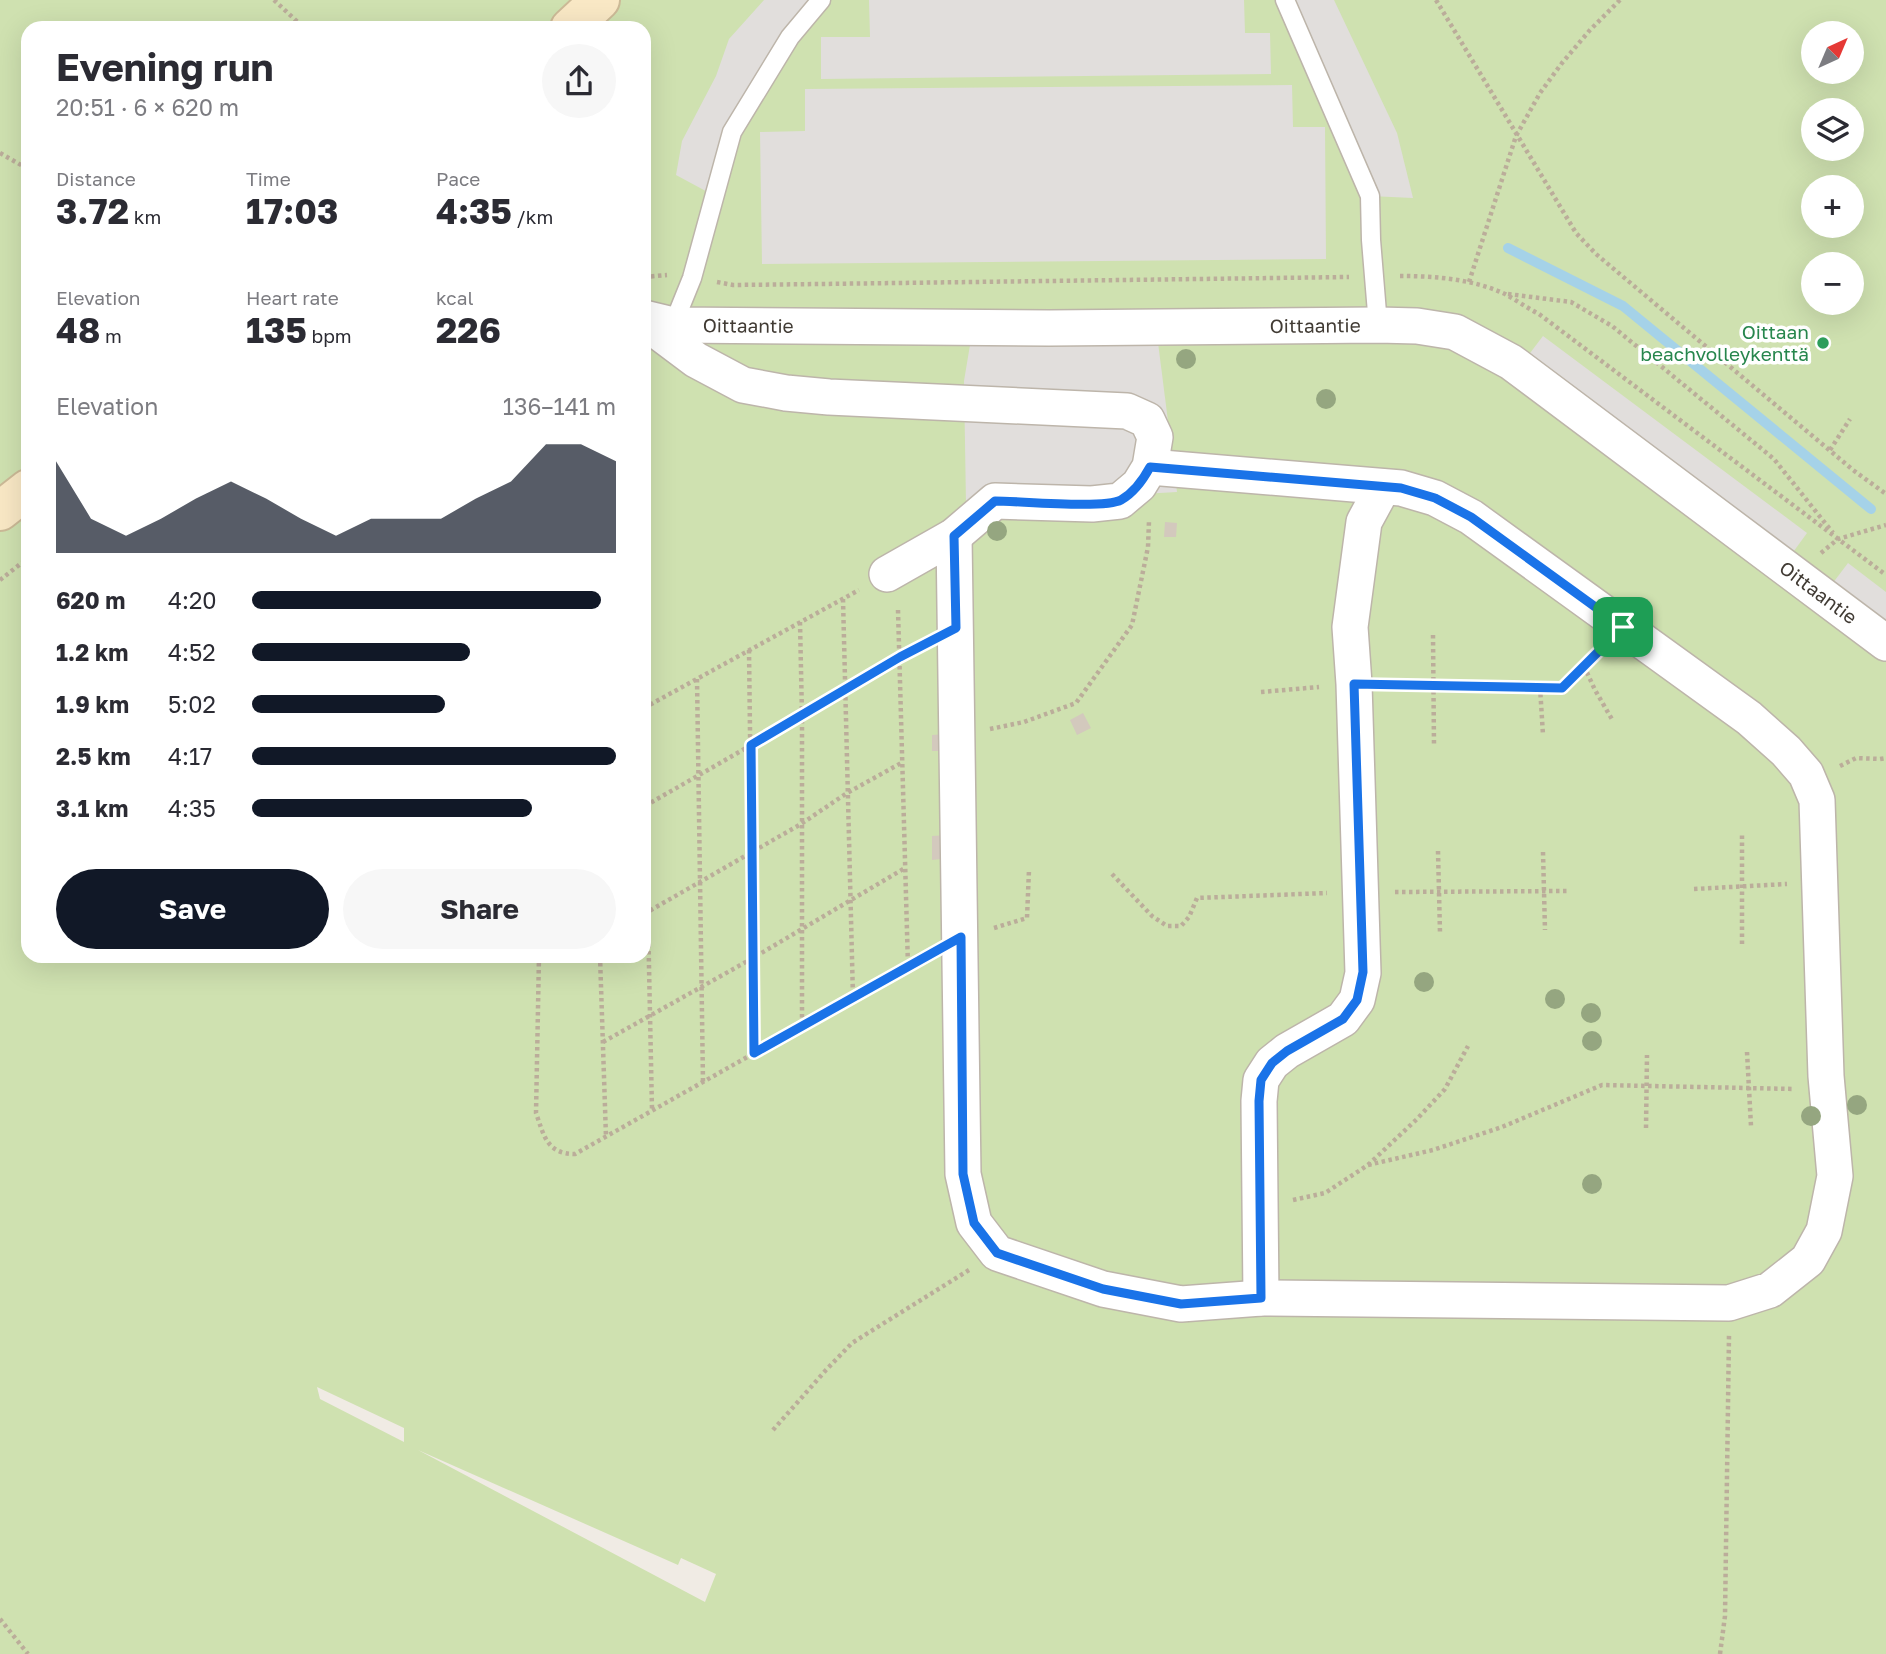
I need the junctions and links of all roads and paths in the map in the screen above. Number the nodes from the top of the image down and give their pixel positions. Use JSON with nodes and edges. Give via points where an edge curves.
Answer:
{"nodes":[{"id":1,"x":274,"y":0,"type":"edge"},
{"id":2,"x":600,"y":0,"type":"edge"},
{"id":3,"x":821,"y":0,"type":"edge"},
{"id":4,"x":1285,"y":0,"type":"edge"},
{"id":5,"x":1436,"y":0,"type":"edge"},
{"id":6,"x":1620,"y":0,"type":"edge"},
{"id":7,"x":296,"y":21,"type":"edge"},
{"id":8,"x":578,"y":21,"type":"edge"},
{"id":9,"x":1516,"y":135,"type":"junction"},
{"id":10,"x":0,"y":153,"type":"edge"},
{"id":11,"x":21,"y":165,"type":"edge"},
{"id":12,"x":651,"y":276,"type":"edge"},
{"id":13,"x":1375,"y":276,"type":"junction"},
{"id":14,"x":692,"y":278,"type":"junction"},
{"id":15,"x":1469,"y":282,"type":"junction"},
{"id":16,"x":1504,"y":294,"type":"junction"},
{"id":17,"x":654,"y":321,"type":"edge"},
{"id":18,"x":1378,"y":325,"type":"junction"},
{"id":19,"x":1850,"y":419,"type":"dead end"},
{"id":20,"x":1830,"y":450,"type":"junction"},
{"id":21,"x":1150,"y":467,"type":"junction"},
{"id":22,"x":1383,"y":487,"type":"junction"},
{"id":23,"x":21,"y":494,"type":"edge"},
{"id":24,"x":1886,"y":494,"type":"edge"},
{"id":25,"x":0,"y":511,"type":"edge"},
{"id":26,"x":1886,"y":525,"type":"edge"},
{"id":27,"x":954,"y":536,"type":"junction"},
{"id":28,"x":1838,"y":539,"type":"junction"},
{"id":29,"x":21,"y":564,"type":"edge"},
{"id":30,"x":887,"y":575,"type":"joint"},
{"id":31,"x":1795,"y":575,"type":"junction"},
{"id":32,"x":1886,"y":575,"type":"edge"},
{"id":33,"x":0,"y":580,"type":"edge"},
{"id":34,"x":843,"y":599,"type":"junction"},
{"id":35,"x":898,"y":610,"type":"dead end"},
{"id":36,"x":800,"y":622,"type":"junction"},
{"id":37,"x":1623,"y":627,"type":"junction"},
{"id":38,"x":956,"y":628,"type":"junction"},
{"id":39,"x":1433,"y":635,"type":"dead end"},
{"id":40,"x":1886,"y":643,"type":"edge"},
{"id":41,"x":749,"y":650,"type":"junction"},
{"id":42,"x":900,"y":657,"type":"junction"},
{"id":43,"x":1584,"y":666,"type":"junction"},
{"id":44,"x":697,"y":679,"type":"junction"},
{"id":45,"x":1354,"y":684,"type":"junction"},
{"id":46,"x":1434,"y":685,"type":"junction"},
{"id":47,"x":1540,"y":687,"type":"junction"},
{"id":48,"x":845,"y":688,"type":"junction"},
{"id":49,"x":1261,"y":692,"type":"dead end"},
{"id":50,"x":651,"y":704,"type":"edge"},
{"id":51,"x":802,"y":716,"type":"junction"},
{"id":52,"x":1613,"y":721,"type":"dead end"},
{"id":53,"x":1543,"y":735,"type":"dead end"},
{"id":54,"x":958,"y":736,"type":"junction"},
{"id":55,"x":751,"y":745,"type":"junction"},
{"id":56,"x":1434,"y":746,"type":"dead end"},
{"id":57,"x":1886,"y":758,"type":"edge"},
{"id":58,"x":903,"y":762,"type":"junction"},
{"id":59,"x":699,"y":775,"type":"junction"},
{"id":60,"x":1812,"y":788,"type":"junction"},
{"id":61,"x":847,"y":793,"type":"junction"},
{"id":62,"x":651,"y":802,"type":"edge"},
{"id":63,"x":801,"y":824,"type":"junction"},
{"id":64,"x":1742,"y":834,"type":"dead end"},
{"id":65,"x":1438,"y":851,"type":"dead end"},
{"id":66,"x":1543,"y":852,"type":"dead end"},
{"id":67,"x":752,"y":853,"type":"junction"},
{"id":68,"x":905,"y":867,"type":"junction"},
{"id":69,"x":1029,"y":870,"type":"dead end"},
{"id":70,"x":1112,"y":874,"type":"dead end"},
{"id":71,"x":700,"y":882,"type":"junction"},
{"id":72,"x":1820,"y":882,"type":"junction"},
{"id":73,"x":1742,"y":886,"type":"junction"},
{"id":74,"x":1694,"y":889,"type":"dead end"},
{"id":75,"x":1197,"y":898,"type":"dead end"},
{"id":76,"x":850,"y":899,"type":"junction"},
{"id":77,"x":651,"y":910,"type":"edge"},
{"id":78,"x":802,"y":928,"type":"junction"},
{"id":79,"x":1545,"y":930,"type":"dead end"},
{"id":80,"x":1440,"y":933,"type":"dead end"},
{"id":81,"x":961,"y":937,"type":"junction"},
{"id":82,"x":1742,"y":944,"type":"dead end"},
{"id":83,"x":753,"y":958,"type":"junction"},
{"id":84,"x":539,"y":963,"type":"edge"},
{"id":85,"x":600,"y":963,"type":"edge"},
{"id":86,"x":648,"y":963,"type":"edge"},
{"id":87,"x":908,"y":967,"type":"junction"},
{"id":88,"x":701,"y":987,"type":"junction"},
{"id":89,"x":853,"y":998,"type":"junction"},
{"id":90,"x":650,"y":1016,"type":"junction"},
{"id":91,"x":802,"y":1026,"type":"junction"},
{"id":92,"x":603,"y":1042,"type":"junction"},
{"id":93,"x":1468,"y":1046,"type":"dead end"},
{"id":94,"x":1747,"y":1052,"type":"dead end"},
{"id":95,"x":754,"y":1053,"type":"junction"},
{"id":96,"x":1647,"y":1055,"type":"dead end"},
{"id":97,"x":703,"y":1082,"type":"junction"},
{"id":98,"x":1647,"y":1086,"type":"junction"},
{"id":99,"x":1749,"y":1088,"type":"junction"},
{"id":100,"x":1827,"y":1090,"type":"junction"},
{"id":101,"x":652,"y":1110,"type":"junction"},
{"id":102,"x":1751,"y":1126,"type":"dead end"},
{"id":103,"x":1646,"y":1128,"type":"dead end"},
{"id":104,"x":606,"y":1137,"type":"junction"},
{"id":105,"x":1368,"y":1165,"type":"junction"},
{"id":106,"x":1259,"y":1199,"type":"junction"},
{"id":107,"x":997,"y":1253,"type":"junction"},
{"id":108,"x":1261,"y":1298,"type":"junction"},
{"id":109,"x":1729,"y":1303,"type":"junction"},
{"id":110,"x":773,"y":1430,"type":"dead end"},
{"id":111,"x":0,"y":1619,"type":"edge"},
{"id":112,"x":28,"y":1654,"type":"edge"},
{"id":113,"x":1720,"y":1654,"type":"edge"}],
"edges":[{"from":1,"to":7,"type":"path"},
{"from":2,"to":8,"type":"main road"},
{"from":3,"to":14,"type":"lane","via":[[790,37],[732,132]]},
{"from":4,"to":13,"type":"lane","via":[[1370,196]]},
{"from":5,"to":9,"type":"path"},
{"from":6,"to":9,"type":"path","via":[[1562,63]]},
{"from":9,"to":15,"type":"path"},
{"from":9,"to":20,"type":"path","via":[[1576,233],[1596,254]]},
{"from":10,"to":11,"type":"path"},
{"from":12,"to":14,"type":"path"},
{"from":13,"to":14,"type":"path","via":[[733,285]]},
{"from":13,"to":15,"type":"path"},
{"from":13,"to":18,"type":"lane"},
{"from":14,"to":17,"type":"lane"},
{"from":15,"to":16,"type":"path"},
{"from":16,"to":28,"type":"path","via":[[1539,314]]},
{"from":16,"to":28,"type":"path","via":[[1571,302],[1612,326],[1774,459]]},
{"from":17,"to":18,"type":"street","name":"Oittaantie","via":[[1036,328]]},
{"from":17,"to":21,"type":"street","via":[[696,360],[743,385],[829,397],[1128,411],[1147,420],[1155,437]]},
{"from":18,"to":31,"type":"street","name":"Oittaantie","via":[[1455,332],[1511,362]]},
{"from":19,"to":20,"type":"path"},
{"from":20,"to":24,"type":"path"},
{"from":21,"to":22,"type":"street"},
{"from":21,"to":27,"type":"street","via":[[1139,485],[1120,501],[995,501]]},
{"from":21,"to":54,"type":"path","via":[[1148,547],[1132,625],[1076,703],[1024,722]]},
{"from":22,"to":37,"type":"street","via":[[1435,498],[1471,517]]},
{"from":22,"to":45,"type":"street","via":[[1364,522],[1350,627]]},
{"from":23,"to":25,"type":"main road"},
{"from":26,"to":28,"type":"path"},
{"from":27,"to":30,"type":"street"},
{"from":27,"to":38,"type":"street"},
{"from":28,"to":31,"type":"path"},
{"from":28,"to":32,"type":"path"},
{"from":29,"to":33,"type":"path"},
{"from":30,"to":34,"type":"path"},
{"from":31,"to":40,"type":"street","name":"Oittaantie"},
{"from":34,"to":36,"type":"path"},
{"from":34,"to":48,"type":"path"},
{"from":35,"to":42,"type":"path"},
{"from":36,"to":41,"type":"path"},
{"from":36,"to":51,"type":"path"},
{"from":37,"to":43,"type":"path"},
{"from":37,"to":60,"type":"street","via":[[1749,718],[1786,751]]},
{"from":38,"to":42,"type":"path"},
{"from":38,"to":54,"type":"street"},
{"from":39,"to":46,"type":"path"},
{"from":41,"to":44,"type":"path"},
{"from":41,"to":55,"type":"path"},
{"from":42,"to":48,"type":"path"},
{"from":42,"to":58,"type":"path"},
{"from":43,"to":47,"type":"path","via":[[1562,688]]},
{"from":43,"to":52,"type":"path"},
{"from":44,"to":50,"type":"path"},
{"from":44,"to":59,"type":"path"},
{"from":45,"to":46,"type":"path"},
{"from":45,"to":49,"type":"path"},
{"from":45,"to":106,"type":"street","via":[[1363,972],[1357,1000],[1343,1019],[1280,1057],[1261,1080]]},
{"from":46,"to":47,"type":"path"},
{"from":46,"to":56,"type":"path"},
{"from":47,"to":53,"type":"path"},
{"from":48,"to":51,"type":"path"},
{"from":48,"to":61,"type":"path"},
{"from":51,"to":55,"type":"path"},
{"from":51,"to":63,"type":"path"},
{"from":54,"to":81,"type":"street"},
{"from":55,"to":59,"type":"path"},
{"from":55,"to":67,"type":"path"},
{"from":57,"to":60,"type":"path","via":[[1856,758]]},
{"from":58,"to":61,"type":"path"},
{"from":58,"to":68,"type":"path"},
{"from":59,"to":62,"type":"path"},
{"from":59,"to":71,"type":"path"},
{"from":60,"to":72,"type":"street","via":[[1817,800]]},
{"from":61,"to":63,"type":"path"},
{"from":61,"to":76,"type":"path"},
{"from":63,"to":67,"type":"path"},
{"from":63,"to":78,"type":"path"},
{"from":64,"to":73,"type":"path"},
{"from":65,"to":80,"type":"path"},
{"from":66,"to":79,"type":"path"},
{"from":67,"to":71,"type":"path"},
{"from":67,"to":83,"type":"path"},
{"from":68,"to":76,"type":"path"},
{"from":68,"to":87,"type":"path"},
{"from":69,"to":81,"type":"path","via":[[1027,918]]},
{"from":70,"to":75,"type":"path","via":[[1167,926],[1181,926]]},
{"from":71,"to":77,"type":"path"},
{"from":71,"to":88,"type":"path"},
{"from":72,"to":73,"type":"path"},
{"from":72,"to":100,"type":"street"},
{"from":73,"to":74,"type":"path"},
{"from":73,"to":82,"type":"path"},
{"from":76,"to":78,"type":"path"},
{"from":76,"to":89,"type":"path"},
{"from":78,"to":83,"type":"path"},
{"from":78,"to":91,"type":"path"},
{"from":81,"to":87,"type":"path"},
{"from":81,"to":107,"type":"street","via":[[963,1174],[974,1223]]},
{"from":83,"to":88,"type":"path"},
{"from":83,"to":95,"type":"path"},
{"from":84,"to":104,"type":"path","via":[[536,1113],[543,1133],[554,1149],[565,1154],[575,1154]]},
{"from":85,"to":92,"type":"path"},
{"from":86,"to":90,"type":"path"},
{"from":87,"to":89,"type":"path"},
{"from":88,"to":90,"type":"path"},
{"from":88,"to":97,"type":"path"},
{"from":89,"to":91,"type":"path"},
{"from":90,"to":92,"type":"path"},
{"from":90,"to":101,"type":"path"},
{"from":91,"to":95,"type":"path"},
{"from":92,"to":104,"type":"path"},
{"from":93,"to":105,"type":"path","via":[[1445,1089]]},
{"from":94,"to":99,"type":"path"},
{"from":95,"to":97,"type":"path"},
{"from":96,"to":98,"type":"path"},
{"from":97,"to":101,"type":"path"},
{"from":98,"to":99,"type":"path"},
{"from":98,"to":103,"type":"path"},
{"from":98,"to":105,"type":"path","via":[[1602,1085],[1502,1127]]},
{"from":99,"to":100,"type":"path"},
{"from":99,"to":102,"type":"path"},
{"from":100,"to":109,"type":"street","via":[[1835,1176],[1824,1231],[1808,1260],[1770,1290]]},
{"from":101,"to":104,"type":"path"},
{"from":105,"to":106,"type":"path","via":[[1325,1193],[1293,1200]]},
{"from":106,"to":108,"type":"street"},
{"from":107,"to":108,"type":"street","via":[[1103,1289],[1181,1304]]},
{"from":107,"to":110,"type":"path","via":[[852,1343]]},
{"from":108,"to":109,"type":"street"},
{"from":109,"to":113,"type":"path","via":[[1725,1616]]},
{"from":111,"to":112,"type":"path"}]}
